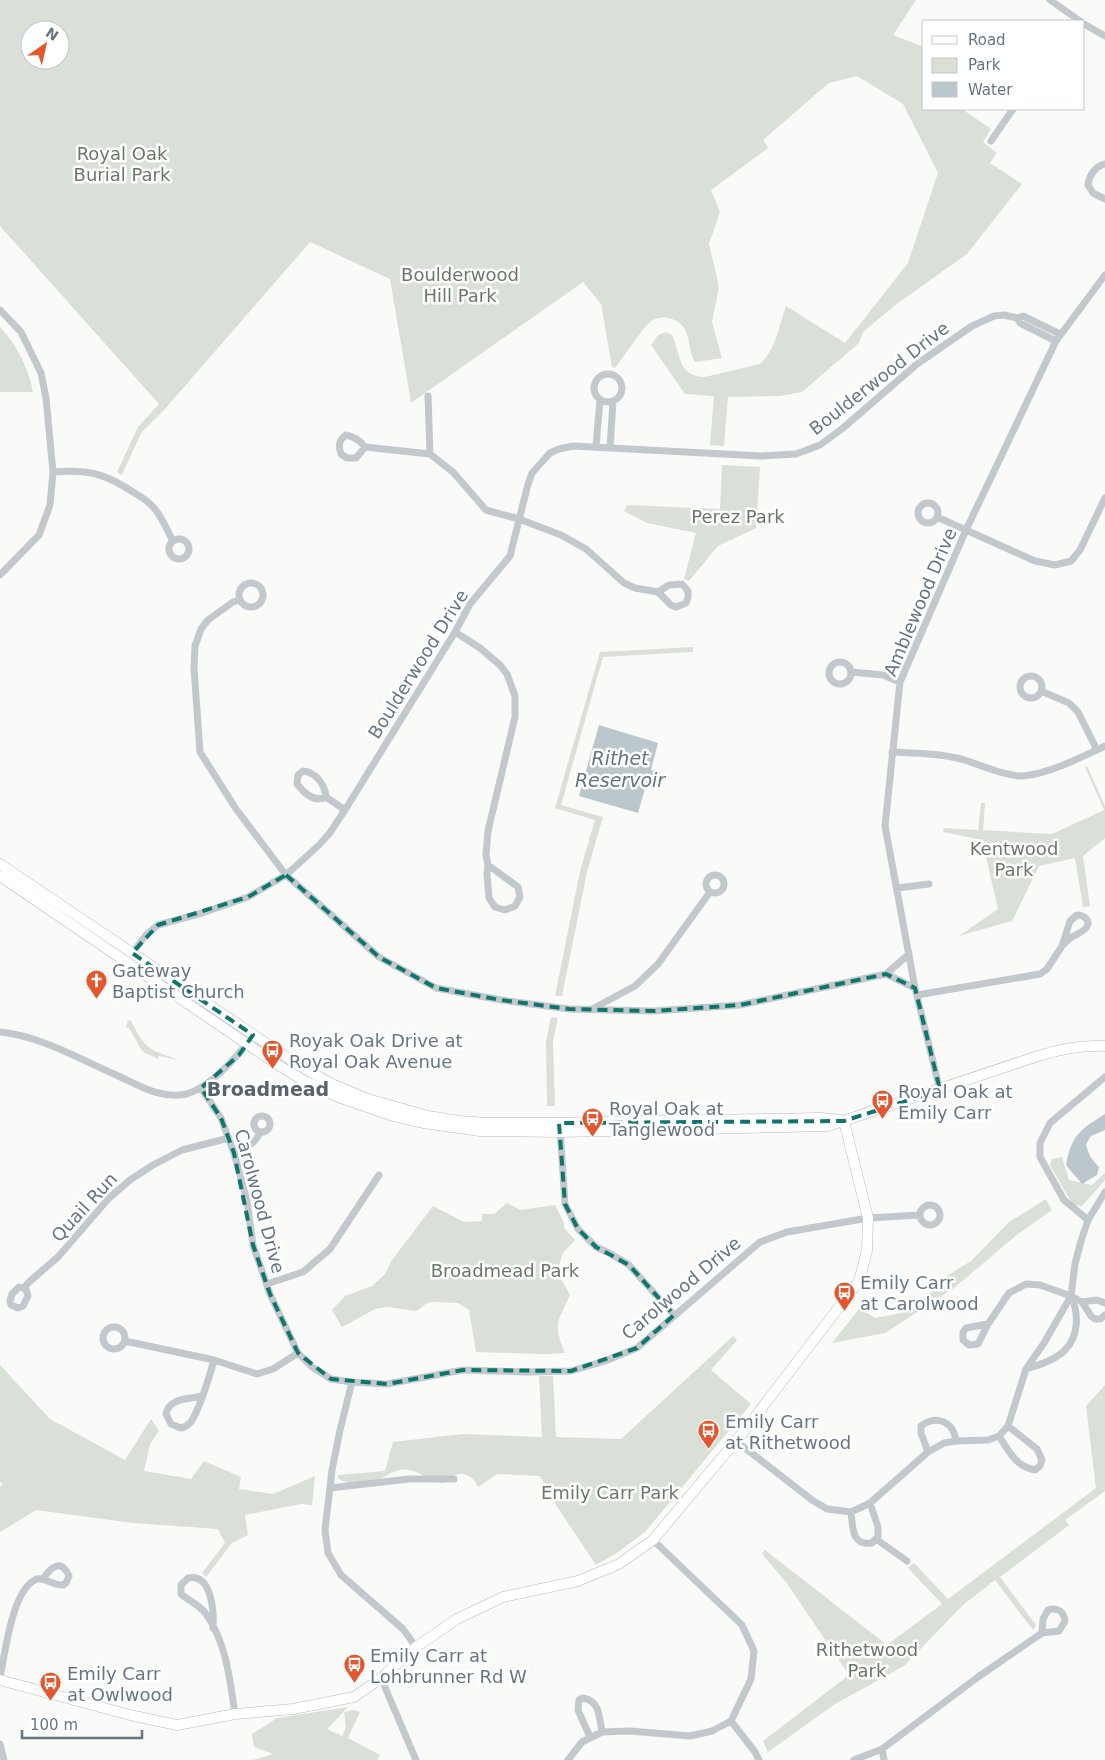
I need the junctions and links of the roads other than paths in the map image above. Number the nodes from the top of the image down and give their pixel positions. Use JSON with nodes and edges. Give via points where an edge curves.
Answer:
{"nodes":[{"id":1,"x":1050,"y":0,"type":"edge"},
{"id":2,"x":1078,"y":20,"type":"edge"},
{"id":3,"x":1085,"y":24,"type":"edge"},
{"id":4,"x":1105,"y":36,"type":"edge"},
{"id":5,"x":1012,"y":110,"type":"edge"},
{"id":6,"x":991,"y":141,"type":"dead end"},
{"id":7,"x":1105,"y":164,"type":"edge"},
{"id":8,"x":1105,"y":200,"type":"edge"},
{"id":9,"x":1105,"y":275,"type":"edge"},
{"id":10,"x":1097,"y":287,"type":"junction"},
{"id":11,"x":1105,"y":288,"type":"edge"},
{"id":12,"x":0,"y":310,"type":"edge"},
{"id":13,"x":1017,"y":318,"type":"junction"},
{"id":14,"x":1060,"y":334,"type":"junction"},
{"id":15,"x":1056,"y":341,"type":"junction"},
{"id":16,"x":428,"y":396,"type":"dead end"},
{"id":17,"x":600,"y":400,"type":"junction"},
{"id":18,"x":613,"y":401,"type":"junction"},
{"id":19,"x":596,"y":446,"type":"junction"},
{"id":20,"x":365,"y":447,"type":"dead end"},
{"id":21,"x":610,"y":448,"type":"junction"},
{"id":22,"x":430,"y":454,"type":"junction"},
{"id":23,"x":53,"y":472,"type":"junction"},
{"id":24,"x":1105,"y":498,"type":"edge"},
{"id":25,"x":937,"y":517,"type":"dead end"},
{"id":26,"x":519,"y":519,"type":"junction"},
{"id":27,"x":966,"y":530,"type":"junction"},
{"id":28,"x":173,"y":541,"type":"dead end"},
{"id":29,"x":0,"y":575,"type":"edge"},
{"id":30,"x":658,"y":592,"type":"dead end"},
{"id":31,"x":240,"y":600,"type":"dead end"},
{"id":32,"x":455,"y":632,"type":"junction"},
{"id":33,"x":851,"y":672,"type":"dead end"},
{"id":34,"x":900,"y":682,"type":"junction"},
{"id":35,"x":1041,"y":691,"type":"dead end"},
{"id":36,"x":1105,"y":746,"type":"edge"},
{"id":37,"x":1097,"y":750,"type":"junction"},
{"id":38,"x":892,"y":752,"type":"junction"},
{"id":39,"x":326,"y":797,"type":"junction"},
{"id":40,"x":345,"y":810,"type":"junction"},
{"id":41,"x":0,"y":864,"type":"edge"},
{"id":42,"x":488,"y":865,"type":"junction"},
{"id":43,"x":286,"y":875,"type":"junction"},
{"id":44,"x":0,"y":876,"type":"edge"},
{"id":45,"x":929,"y":884,"type":"dead end"},
{"id":46,"x":897,"y":888,"type":"junction"},
{"id":47,"x":710,"y":892,"type":"dead end"},
{"id":48,"x":1062,"y":946,"type":"dead end"},
{"id":49,"x":132,"y":953,"type":"junction"},
{"id":50,"x":909,"y":954,"type":"junction"},
{"id":51,"x":126,"y":962,"type":"junction"},
{"id":52,"x":886,"y":974,"type":"junction"},
{"id":53,"x":916,"y":991,"type":"junction"},
{"id":54,"x":593,"y":1008,"type":"junction"},
{"id":55,"x":0,"y":1032,"type":"edge"},
{"id":56,"x":253,"y":1035,"type":"junction"},
{"id":57,"x":246,"y":1044,"type":"junction"},
{"id":58,"x":1105,"y":1046,"type":"edge"},
{"id":59,"x":1105,"y":1077,"type":"edge"},
{"id":60,"x":201,"y":1088,"type":"junction"},
{"id":61,"x":940,"y":1090,"type":"junction"},
{"id":62,"x":844,"y":1121,"type":"junction"},
{"id":63,"x":560,"y":1127,"type":"junction"},
{"id":64,"x":260,"y":1132,"type":"dead end"},
{"id":65,"x":229,"y":1138,"type":"junction"},
{"id":66,"x":234,"y":1153,"type":"junction"},
{"id":67,"x":379,"y":1175,"type":"dead end"},
{"id":68,"x":1105,"y":1192,"type":"edge"},
{"id":69,"x":919,"y":1215,"type":"dead end"},
{"id":70,"x":868,"y":1218,"type":"junction"},
{"id":71,"x":1088,"y":1220,"type":"junction"},
{"id":72,"x":267,"y":1284,"type":"junction"},
{"id":73,"x":24,"y":1288,"type":"dead end"},
{"id":74,"x":1071,"y":1296,"type":"junction"},
{"id":75,"x":1082,"y":1302,"type":"junction"},
{"id":76,"x":1105,"y":1303,"type":"edge"},
{"id":77,"x":674,"y":1315,"type":"junction"},
{"id":78,"x":1105,"y":1316,"type":"edge"},
{"id":79,"x":988,"y":1324,"type":"dead end"},
{"id":80,"x":125,"y":1341,"type":"dead end"},
{"id":81,"x":298,"y":1353,"type":"junction"},
{"id":82,"x":214,"y":1360,"type":"junction"},
{"id":83,"x":1026,"y":1370,"type":"junction"},
{"id":84,"x":352,"y":1382,"type":"junction"},
{"id":85,"x":202,"y":1396,"type":"junction"},
{"id":86,"x":1008,"y":1426,"type":"junction"},
{"id":87,"x":999,"y":1436,"type":"junction"},
{"id":88,"x":736,"y":1441,"type":"junction"},
{"id":89,"x":956,"y":1441,"type":"junction"},
{"id":90,"x":928,"y":1452,"type":"junction"},
{"id":91,"x":454,"y":1479,"type":"dead end"},
{"id":92,"x":330,"y":1488,"type":"junction"},
{"id":93,"x":870,"y":1504,"type":"junction"},
{"id":94,"x":851,"y":1512,"type":"junction"},
{"id":95,"x":876,"y":1539,"type":"junction"},
{"id":96,"x":653,"y":1540,"type":"junction"},
{"id":97,"x":907,"y":1561,"type":"dead end"},
{"id":98,"x":43,"y":1578,"type":"dead end"},
{"id":99,"x":213,"y":1628,"type":"junction"},
{"id":100,"x":1042,"y":1633,"type":"dead end"},
{"id":101,"x":416,"y":1647,"type":"junction"},
{"id":102,"x":380,"y":1678,"type":"junction"},
{"id":103,"x":0,"y":1679,"type":"edge"},
{"id":104,"x":235,"y":1714,"type":"junction"},
{"id":105,"x":731,"y":1721,"type":"junction"},
{"id":106,"x":602,"y":1732,"type":"junction"},
{"id":107,"x":590,"y":1738,"type":"junction"},
{"id":108,"x":0,"y":1744,"type":"edge"},
{"id":109,"x":882,"y":1750,"type":"junction"},
{"id":110,"x":4,"y":1760,"type":"edge"},
{"id":111,"x":416,"y":1760,"type":"edge"},
{"id":112,"x":568,"y":1760,"type":"edge"},
{"id":113,"x":759,"y":1760,"type":"edge"},
{"id":114,"x":854,"y":1760,"type":"edge"},
{"id":115,"x":884,"y":1760,"type":"edge"}],
"edges":[{"from":1,"to":2,"type":"street"},
{"from":3,"to":4,"type":"street"},
{"from":5,"to":6,"type":"street"},
{"from":7,"to":8,"type":"street","via":[[1097,167],[1088,185],[1093,193]]},
{"from":9,"to":10,"type":"street","name":"Amblewood Drive"},
{"from":10,"to":11,"type":"street"},
{"from":10,"to":14,"type":"street","name":"Amblewood Drive"},
{"from":12,"to":23,"type":"street","via":[[21,332],[41,373]]},
{"from":13,"to":14,"type":"street","name":"Boulderwood Drive","via":[[1023,316]]},
{"from":13,"to":15,"type":"street","via":[[1020,323]]},
{"from":13,"to":21,"type":"street","name":"Boulderwood Drive","via":[[994,316],[972,326],[917,364],[820,445],[796,454],[761,456]]},
{"from":14,"to":15,"type":"street","name":"Amblewood Drive"},
{"from":15,"to":27,"type":"street","name":"Amblewood Drive"},
{"from":16,"to":22,"type":"street"},
{"from":17,"to":18,"type":"street"},
{"from":17,"to":18,"type":"street","via":[[594,392],[595,382],[607,374],[616,378],[621,386],[620,395]]},
{"from":17,"to":19,"type":"street"},
{"from":18,"to":21,"type":"street"},
{"from":19,"to":21,"type":"street","name":"Boulderwood Drive"},
{"from":19,"to":26,"type":"street","name":"Boulderwood Drive","via":[[574,446],[550,454],[532,473]]},
{"from":20,"to":22,"type":"street"},
{"from":22,"to":26,"type":"street","via":[[452,472],[486,510]]},
{"from":23,"to":28,"type":"street","via":[[89,472],[119,483],[154,508]]},
{"from":23,"to":29,"type":"street","via":[[50,505],[39,535]]},
{"from":24,"to":27,"type":"street","via":[[1080,550],[1070,560],[1055,565],[1035,561]]},
{"from":25,"to":27,"type":"street"},
{"from":26,"to":30,"type":"street","via":[[561,535],[586,549],[624,584]]},
{"from":26,"to":32,"type":"street","name":"Boulderwood Drive","via":[[510,556],[470,604]]},
{"from":27,"to":34,"type":"street","name":"Amblewood Drive"},
{"from":31,"to":43,"type":"street","via":[[208,620],[195,646],[200,752],[236,809]]},
{"from":32,"to":40,"type":"street","name":"Boulderwood Drive"},
{"from":32,"to":42,"type":"street","via":[[496,662],[507,674],[515,696],[515,717],[488,831]]},
{"from":33,"to":34,"type":"street","via":[[883,675]]},
{"from":34,"to":38,"type":"street","name":"Amblewood Drive"},
{"from":35,"to":37,"type":"street","via":[[1069,703],[1078,712]]},
{"from":36,"to":37,"type":"street"},
{"from":37,"to":38,"type":"street","via":[[1060,767],[1022,776],[957,758]]},
{"from":38,"to":46,"type":"street","name":"Amblewood Drive","via":[[885,826]]},
{"from":39,"to":39,"type":"street","via":[[321,782],[310,772],[303,771],[298,775],[297,784],[309,796],[316,799]]},
{"from":39,"to":40,"type":"street"},
{"from":40,"to":43,"type":"street","name":"Boulderwood Drive","via":[[329,834]]},
{"from":41,"to":49,"type":"main road"},
{"from":42,"to":42,"type":"street","via":[[491,903],[500,910],[510,909],[520,897],[518,887]]},
{"from":43,"to":49,"type":"street","name":"Boulderwood Drive","via":[[248,897],[158,925]]},
{"from":43,"to":54,"type":"street","via":[[378,957],[436,988],[569,1009]]},
{"from":44,"to":51,"type":"main road"},
{"from":45,"to":46,"type":"street"},
{"from":46,"to":50,"type":"street","name":"Amblewood Drive"},
{"from":47,"to":54,"type":"street","via":[[658,964],[635,986]]},
{"from":48,"to":53,"type":"street","via":[[1040,974]]},
{"from":49,"to":51,"type":"street","name":"Boulderwood Drive"},
{"from":49,"to":56,"type":"main road"},
{"from":50,"to":52,"type":"street"},
{"from":50,"to":53,"type":"street","name":"Amblewood Drive"},
{"from":51,"to":57,"type":"main road"},
{"from":52,"to":53,"type":"street"},
{"from":52,"to":54,"type":"street","via":[[740,1005],[654,1012]]},
{"from":53,"to":61,"type":"street","name":"Amblewood Drive"},
{"from":55,"to":60,"type":"street","via":[[40,1042],[154,1092],[178,1095]]},
{"from":56,"to":57,"type":"street"},
{"from":56,"to":63,"type":"main road","via":[[332,1084],[398,1109],[489,1123]]},
{"from":57,"to":60,"type":"street","via":[[239,1055]]},
{"from":57,"to":63,"type":"main road","via":[[303,1080],[338,1097],[392,1116],[470,1130]]},
{"from":58,"to":61,"type":"main road","via":[[1064,1049]]},
{"from":59,"to":71,"type":"street","via":[[1050,1123],[1040,1143],[1040,1157],[1064,1200]]},
{"from":60,"to":65,"type":"street","name":"Carolwood Drive","via":[[221,1118]]},
{"from":61,"to":62,"type":"main road"},
{"from":62,"to":63,"type":"main road","via":[[821,1118]]},
{"from":62,"to":70,"type":"main road"},
{"from":63,"to":77,"type":"street","via":[[565,1204],[578,1229],[596,1247],[629,1265]]},
{"from":64,"to":66,"type":"street","via":[[252,1144]]},
{"from":65,"to":66,"type":"street","name":"Carolwood Drive"},
{"from":65,"to":73,"type":"street","name":"Quail Run","via":[[182,1150],[130,1180],[109,1198],[58,1257]]},
{"from":66,"to":72,"type":"street","name":"Carolwood Drive","via":[[247,1201],[253,1245]]},
{"from":67,"to":72,"type":"street","via":[[330,1249],[303,1272]]},
{"from":68,"to":71,"type":"street"},
{"from":69,"to":70,"type":"street","name":"Carolwood Drive"},
{"from":70,"to":77,"type":"street","name":"Carolwood Drive","via":[[787,1232],[760,1242]]},
{"from":70,"to":88,"type":"main road","via":[[867,1251],[859,1281]]},
{"from":71,"to":74,"type":"street","via":[[1077,1256]]},
{"from":72,"to":81,"type":"street","name":"Carolwood Drive"},
{"from":74,"to":75,"type":"street"},
{"from":74,"to":79,"type":"street","via":[[1040,1285],[1026,1284],[1010,1293]]},
{"from":74,"to":83,"type":"street"},
{"from":74,"to":83,"type":"street","via":[[1076,1306],[1077,1325],[1073,1338],[1059,1355]]},
{"from":75,"to":76,"type":"street","via":[[1097,1300]]},
{"from":75,"to":78,"type":"street","via":[[1091,1316],[1100,1319]]},
{"from":77,"to":84,"type":"street","name":"Carolwood Drive","via":[[637,1348],[571,1371],[464,1370],[387,1384]]},
{"from":80,"to":82,"type":"street"},
{"from":81,"to":82,"type":"street","via":[[273,1369],[257,1374]]},
{"from":81,"to":84,"type":"street","name":"Carolwood Drive","via":[[331,1379]]},
{"from":82,"to":85,"type":"street"},
{"from":83,"to":86,"type":"street"},
{"from":84,"to":92,"type":"street"},
{"from":85,"to":85,"type":"street","via":[[170,1404],[166,1414],[170,1424],[181,1428],[190,1423]]},
{"from":86,"to":87,"type":"street"},
{"from":86,"to":87,"type":"street","via":[[1038,1449],[1042,1460],[1040,1466],[1035,1470],[1021,1464]]},
{"from":87,"to":89,"type":"street","via":[[988,1440]]},
{"from":88,"to":94,"type":"street","via":[[827,1510]]},
{"from":88,"to":96,"type":"main road"},
{"from":89,"to":90,"type":"street","via":[[944,1443]]},
{"from":89,"to":90,"type":"street","via":[[955,1433],[948,1425],[937,1420],[928,1421],[921,1426]]},
{"from":90,"to":93,"type":"street"},
{"from":91,"to":92,"type":"street","via":[[409,1479]]},
{"from":92,"to":101,"type":"street","via":[[325,1530],[328,1553],[341,1575],[402,1629]]},
{"from":93,"to":94,"type":"street"},
{"from":93,"to":95,"type":"street","via":[[878,1527]]},
{"from":94,"to":95,"type":"street","via":[[856,1540],[866,1544]]},
{"from":95,"to":97,"type":"street"},
{"from":96,"to":101,"type":"main road","via":[[619,1564],[578,1581],[503,1597],[457,1619]]},
{"from":96,"to":105,"type":"street","via":[[742,1625],[754,1651],[751,1679]]},
{"from":98,"to":103,"type":"street","via":[[21,1593],[14,1609]]},
{"from":99,"to":99,"type":"street","via":[[210,1594],[201,1580],[188,1578],[181,1585],[181,1594],[205,1612]]},
{"from":99,"to":104,"type":"street","via":[[228,1669]]},
{"from":100,"to":109,"type":"street"},
{"from":101,"to":102,"type":"main road"},
{"from":102,"to":104,"type":"main road","via":[[354,1697],[294,1709]]},
{"from":102,"to":111,"type":"street"},
{"from":103,"to":104,"type":"main road","via":[[176,1725]]},
{"from":105,"to":106,"type":"street","via":[[712,1731],[690,1736]]},
{"from":105,"to":113,"type":"street"},
{"from":106,"to":107,"type":"street"},
{"from":106,"to":107,"type":"street","via":[[596,1706],[591,1699],[578,1700],[578,1710]]},
{"from":107,"to":112,"type":"street","via":[[582,1742]]},
{"from":108,"to":110,"type":"street"},
{"from":109,"to":114,"type":"street"},
{"from":109,"to":115,"type":"street"}]}
